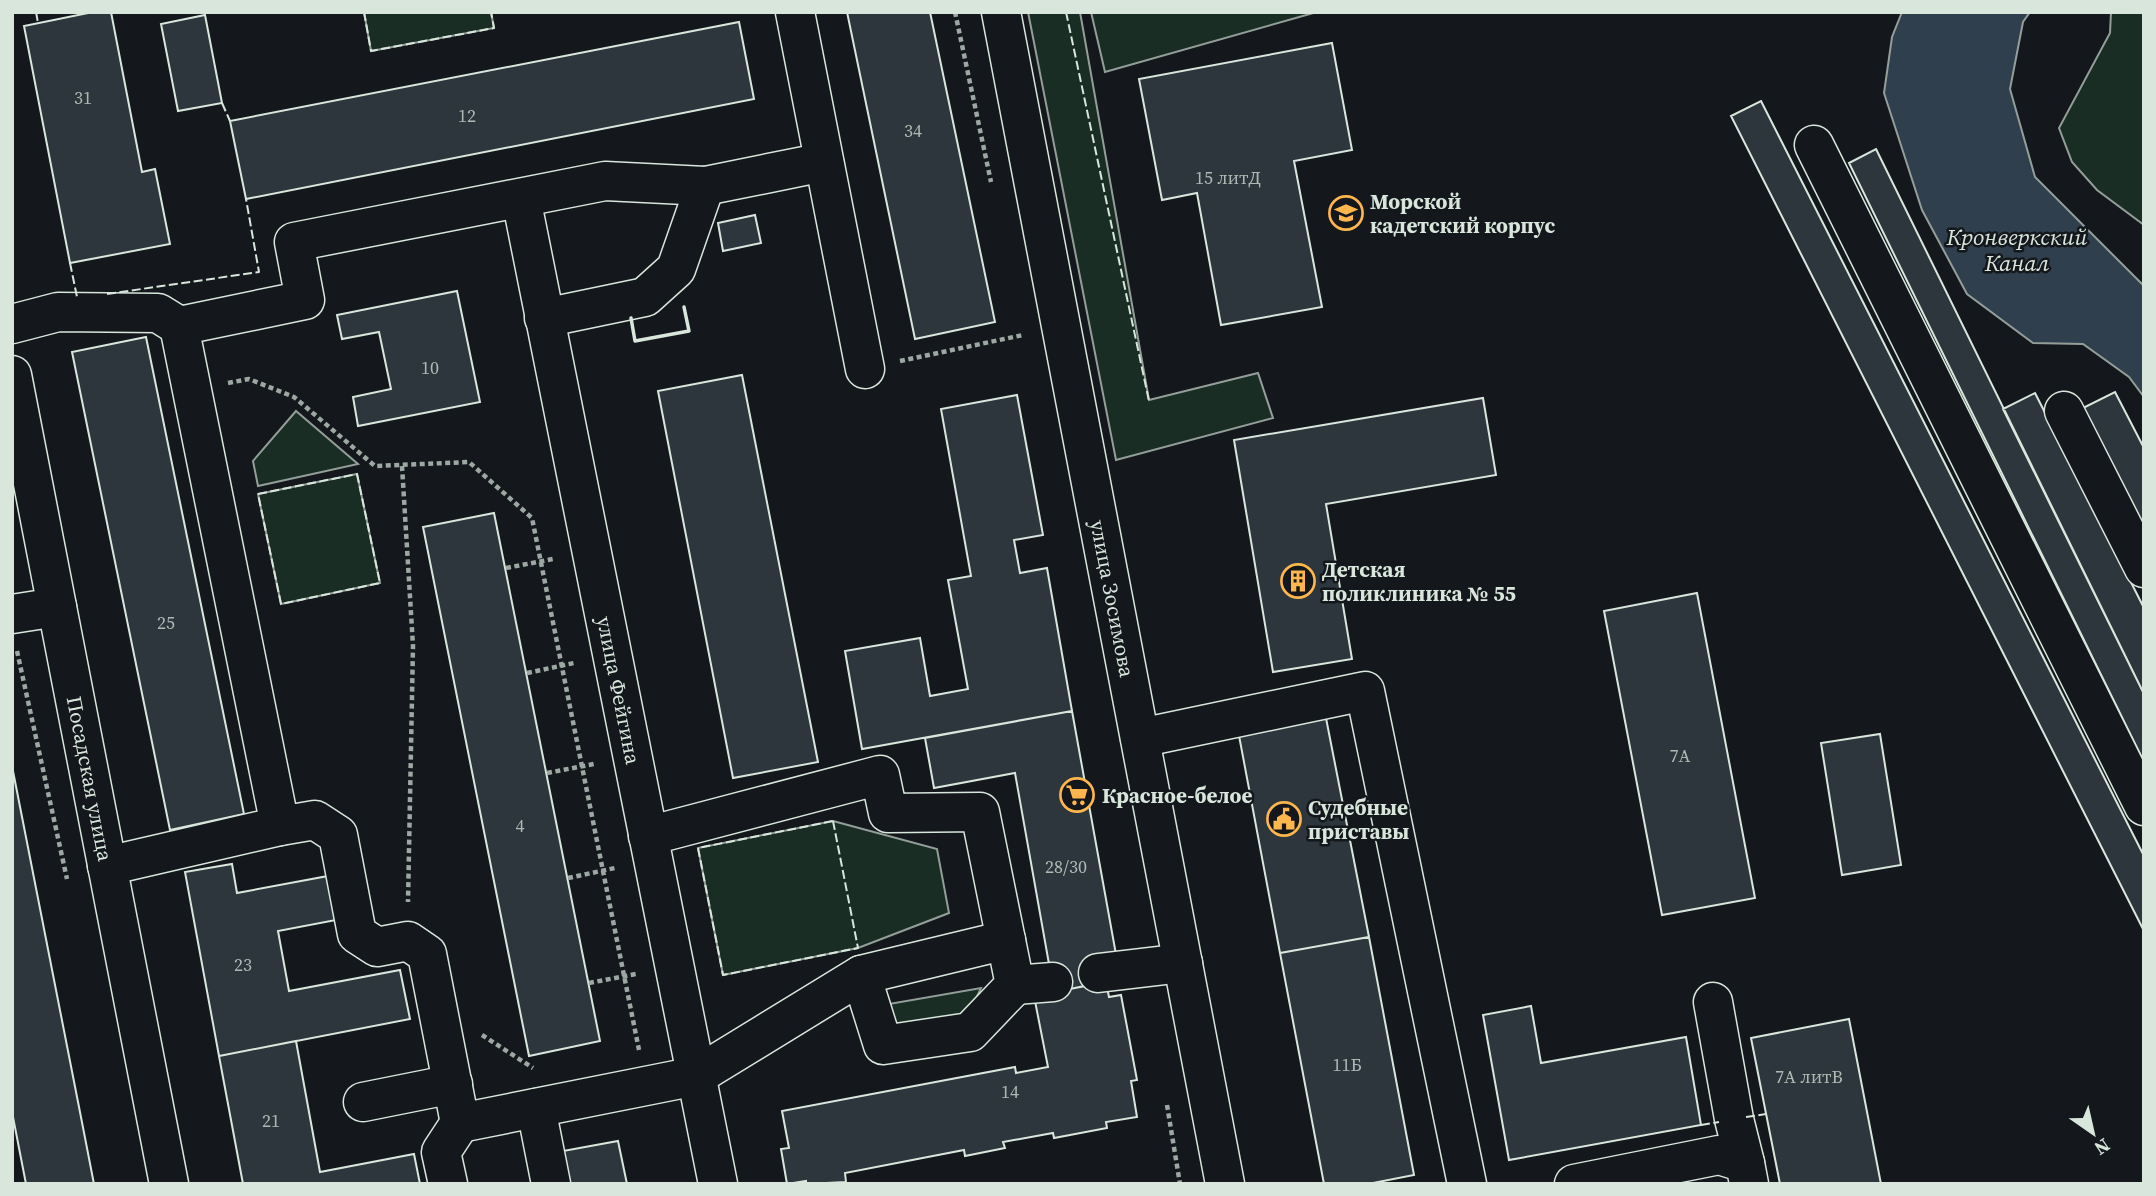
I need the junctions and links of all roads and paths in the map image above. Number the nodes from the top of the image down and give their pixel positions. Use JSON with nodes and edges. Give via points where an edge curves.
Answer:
{"nodes":[{"id":1,"x":795,"y":12,"type":"edge"},
{"id":2,"x":1001,"y":12,"type":"edge"},
{"id":3,"x":1814,"y":145,"type":"dead end"},
{"id":4,"x":824,"y":162,"type":"junction"},
{"id":5,"x":705,"y":186,"type":"junction"},
{"id":6,"x":521,"y":198,"type":"junction"},
{"id":7,"x":544,"y":318,"type":"junction"},
{"id":8,"x":12,"y":324,"type":"edge"},
{"id":9,"x":179,"y":326,"type":"junction"},
{"id":10,"x":1023,"y":335,"type":"dead end"},
{"id":11,"x":865,"y":369,"type":"joint"},
{"id":12,"x":12,"y":375,"type":"edge"},
{"id":13,"x":192,"y":390,"type":"junction"},
{"id":14,"x":2064,"y":411,"type":"dead end"},
{"id":15,"x":402,"y":466,"type":"junction"},
{"id":16,"x":591,"y":551,"type":"junction"},
{"id":17,"x":540,"y":561,"type":"junction"},
{"id":18,"x":506,"y":568,"type":"dead end"},
{"id":19,"x":2144,"y":568,"type":"edge"},
{"id":20,"x":57,"y":607,"type":"junction"},
{"id":21,"x":12,"y":614,"type":"edge"},
{"id":22,"x":612,"y":655,"type":"junction"},
{"id":23,"x":562,"y":665,"type":"junction"},
{"id":24,"x":527,"y":673,"type":"dead end"},
{"id":25,"x":1140,"y":738,"type":"junction"},
{"id":26,"x":632,"y":756,"type":"junction"},
{"id":27,"x":582,"y":766,"type":"junction"},
{"id":28,"x":547,"y":773,"type":"dead end"},
{"id":29,"x":2144,"y":806,"type":"edge"},
{"id":30,"x":280,"y":826,"type":"junction"},
{"id":31,"x":650,"y":848,"type":"junction"},
{"id":32,"x":107,"y":866,"type":"junction"},
{"id":33,"x":603,"y":870,"type":"junction"},
{"id":34,"x":568,"y":878,"type":"dead end"},
{"id":35,"x":408,"y":904,"type":"dead end"},
{"id":36,"x":1006,"y":940,"type":"junction"},
{"id":37,"x":1183,"y":963,"type":"junction"},
{"id":38,"x":674,"y":966,"type":"junction"},
{"id":39,"x":1098,"y":973,"type":"dead end"},
{"id":40,"x":861,"y":975,"type":"junction"},
{"id":41,"x":624,"y":976,"type":"junction"},
{"id":42,"x":1052,"y":982,"type":"dead end"},
{"id":43,"x":589,"y":984,"type":"dead end"},
{"id":44,"x":1015,"y":985,"type":"junction"},
{"id":45,"x":1713,"y":1002,"type":"dead end"},
{"id":46,"x":481,"y":1034,"type":"dead end"},
{"id":47,"x":535,"y":1069,"type":"dead end"},
{"id":48,"x":696,"y":1076,"type":"junction"},
{"id":49,"x":453,"y":1084,"type":"junction"},
{"id":50,"x":646,"y":1086,"type":"junction"},
{"id":51,"x":363,"y":1102,"type":"dead end"},
{"id":52,"x":536,"y":1108,"type":"junction"},
{"id":53,"x":460,"y":1123,"type":"junction"},
{"id":54,"x":1747,"y":1174,"type":"edge"},
{"id":55,"x":169,"y":1184,"type":"edge"},
{"id":56,"x":448,"y":1184,"type":"edge"},
{"id":57,"x":551,"y":1184,"type":"edge"},
{"id":58,"x":718,"y":1184,"type":"edge"},
{"id":59,"x":1225,"y":1184,"type":"edge"},
{"id":60,"x":1467,"y":1184,"type":"edge"},
{"id":61,"x":1574,"y":1184,"type":"edge"}],
"edges":[{"from":1,"to":4,"type":"street"},
{"from":2,"to":25,"type":"street","name":"улица Зосимова"},
{"from":3,"to":29,"type":"street"},
{"from":4,"to":5,"type":"street"},
{"from":4,"to":11,"type":"street"},
{"from":5,"to":6,"type":"street","via":[[605,181]]},
{"from":5,"to":7,"type":"street","via":[[676,269],[645,297]]},
{"from":6,"to":7,"type":"street","name":"улица Фейгина"},
{"from":6,"to":9,"type":"street","via":[[294,242],[305,300]]},
{"from":7,"to":16,"type":"street","name":"улица Фейгина"},
{"from":8,"to":9,"type":"street","via":[[58,312],[158,313]]},
{"from":9,"to":13,"type":"street"},
{"from":10,"to":11,"type":"path"},
{"from":12,"to":20,"type":"street","name":"Посадская улица"},
{"from":13,"to":15,"type":"path","via":[[249,379],[295,397],[375,466]]},
{"from":13,"to":30,"type":"street"},
{"from":14,"to":19,"type":"street"},
{"from":15,"to":17,"type":"path","via":[[469,462],[532,518]]},
{"from":15,"to":35,"type":"path","via":[[413,646]]},
{"from":16,"to":17,"type":"path"},
{"from":16,"to":22,"type":"street","name":"улица Фейгина"},
{"from":17,"to":18,"type":"path"},
{"from":17,"to":23,"type":"path"},
{"from":20,"to":21,"type":"street"},
{"from":20,"to":32,"type":"street","name":"Посадская улица"},
{"from":22,"to":23,"type":"path"},
{"from":22,"to":26,"type":"street","name":"улица Фейгина"},
{"from":23,"to":24,"type":"path"},
{"from":23,"to":27,"type":"path"},
{"from":25,"to":37,"type":"street","name":"улица Зосимова"},
{"from":25,"to":60,"type":"street","via":[[1365,691]]},
{"from":26,"to":27,"type":"path"},
{"from":26,"to":31,"type":"street","name":"улица Фейгина"},
{"from":27,"to":28,"type":"path"},
{"from":27,"to":33,"type":"path"},
{"from":30,"to":32,"type":"street"},
{"from":30,"to":49,"type":"street","via":[[315,820],[338,835],[357,934],[377,947],[408,942],[427,954]]},
{"from":31,"to":33,"type":"path"},
{"from":31,"to":36,"type":"street","via":[[880,775],[888,813],[980,812]]},
{"from":31,"to":38,"type":"street","name":"улица Фейгина"},
{"from":32,"to":55,"type":"street","name":"Посадская улица"},
{"from":33,"to":34,"type":"path"},
{"from":33,"to":41,"type":"path"},
{"from":36,"to":40,"type":"street"},
{"from":36,"to":44,"type":"street"},
{"from":37,"to":39,"type":"street"},
{"from":37,"to":59,"type":"street","name":"улица Зосимова"},
{"from":38,"to":41,"type":"path"},
{"from":38,"to":48,"type":"street","name":"улица Фейгина"},
{"from":40,"to":44,"type":"street","via":[[883,1045],[970,1032]]},
{"from":40,"to":48,"type":"street"},
{"from":41,"to":43,"type":"path"},
{"from":41,"to":50,"type":"path"},
{"from":42,"to":44,"type":"street"},
{"from":45,"to":54,"type":"street"},
{"from":46,"to":47,"type":"path"},
{"from":48,"to":50,"type":"street"},
{"from":48,"to":58,"type":"street","name":"улица Фейгина"},
{"from":49,"to":51,"type":"street"},
{"from":49,"to":53,"type":"street"},
{"from":50,"to":52,"type":"street"},
{"from":52,"to":53,"type":"street"},
{"from":52,"to":57,"type":"street"},
{"from":53,"to":56,"type":"street","via":[[441,1152]]},
{"from":54,"to":61,"type":"street","via":[[1719,1155]]}]}
